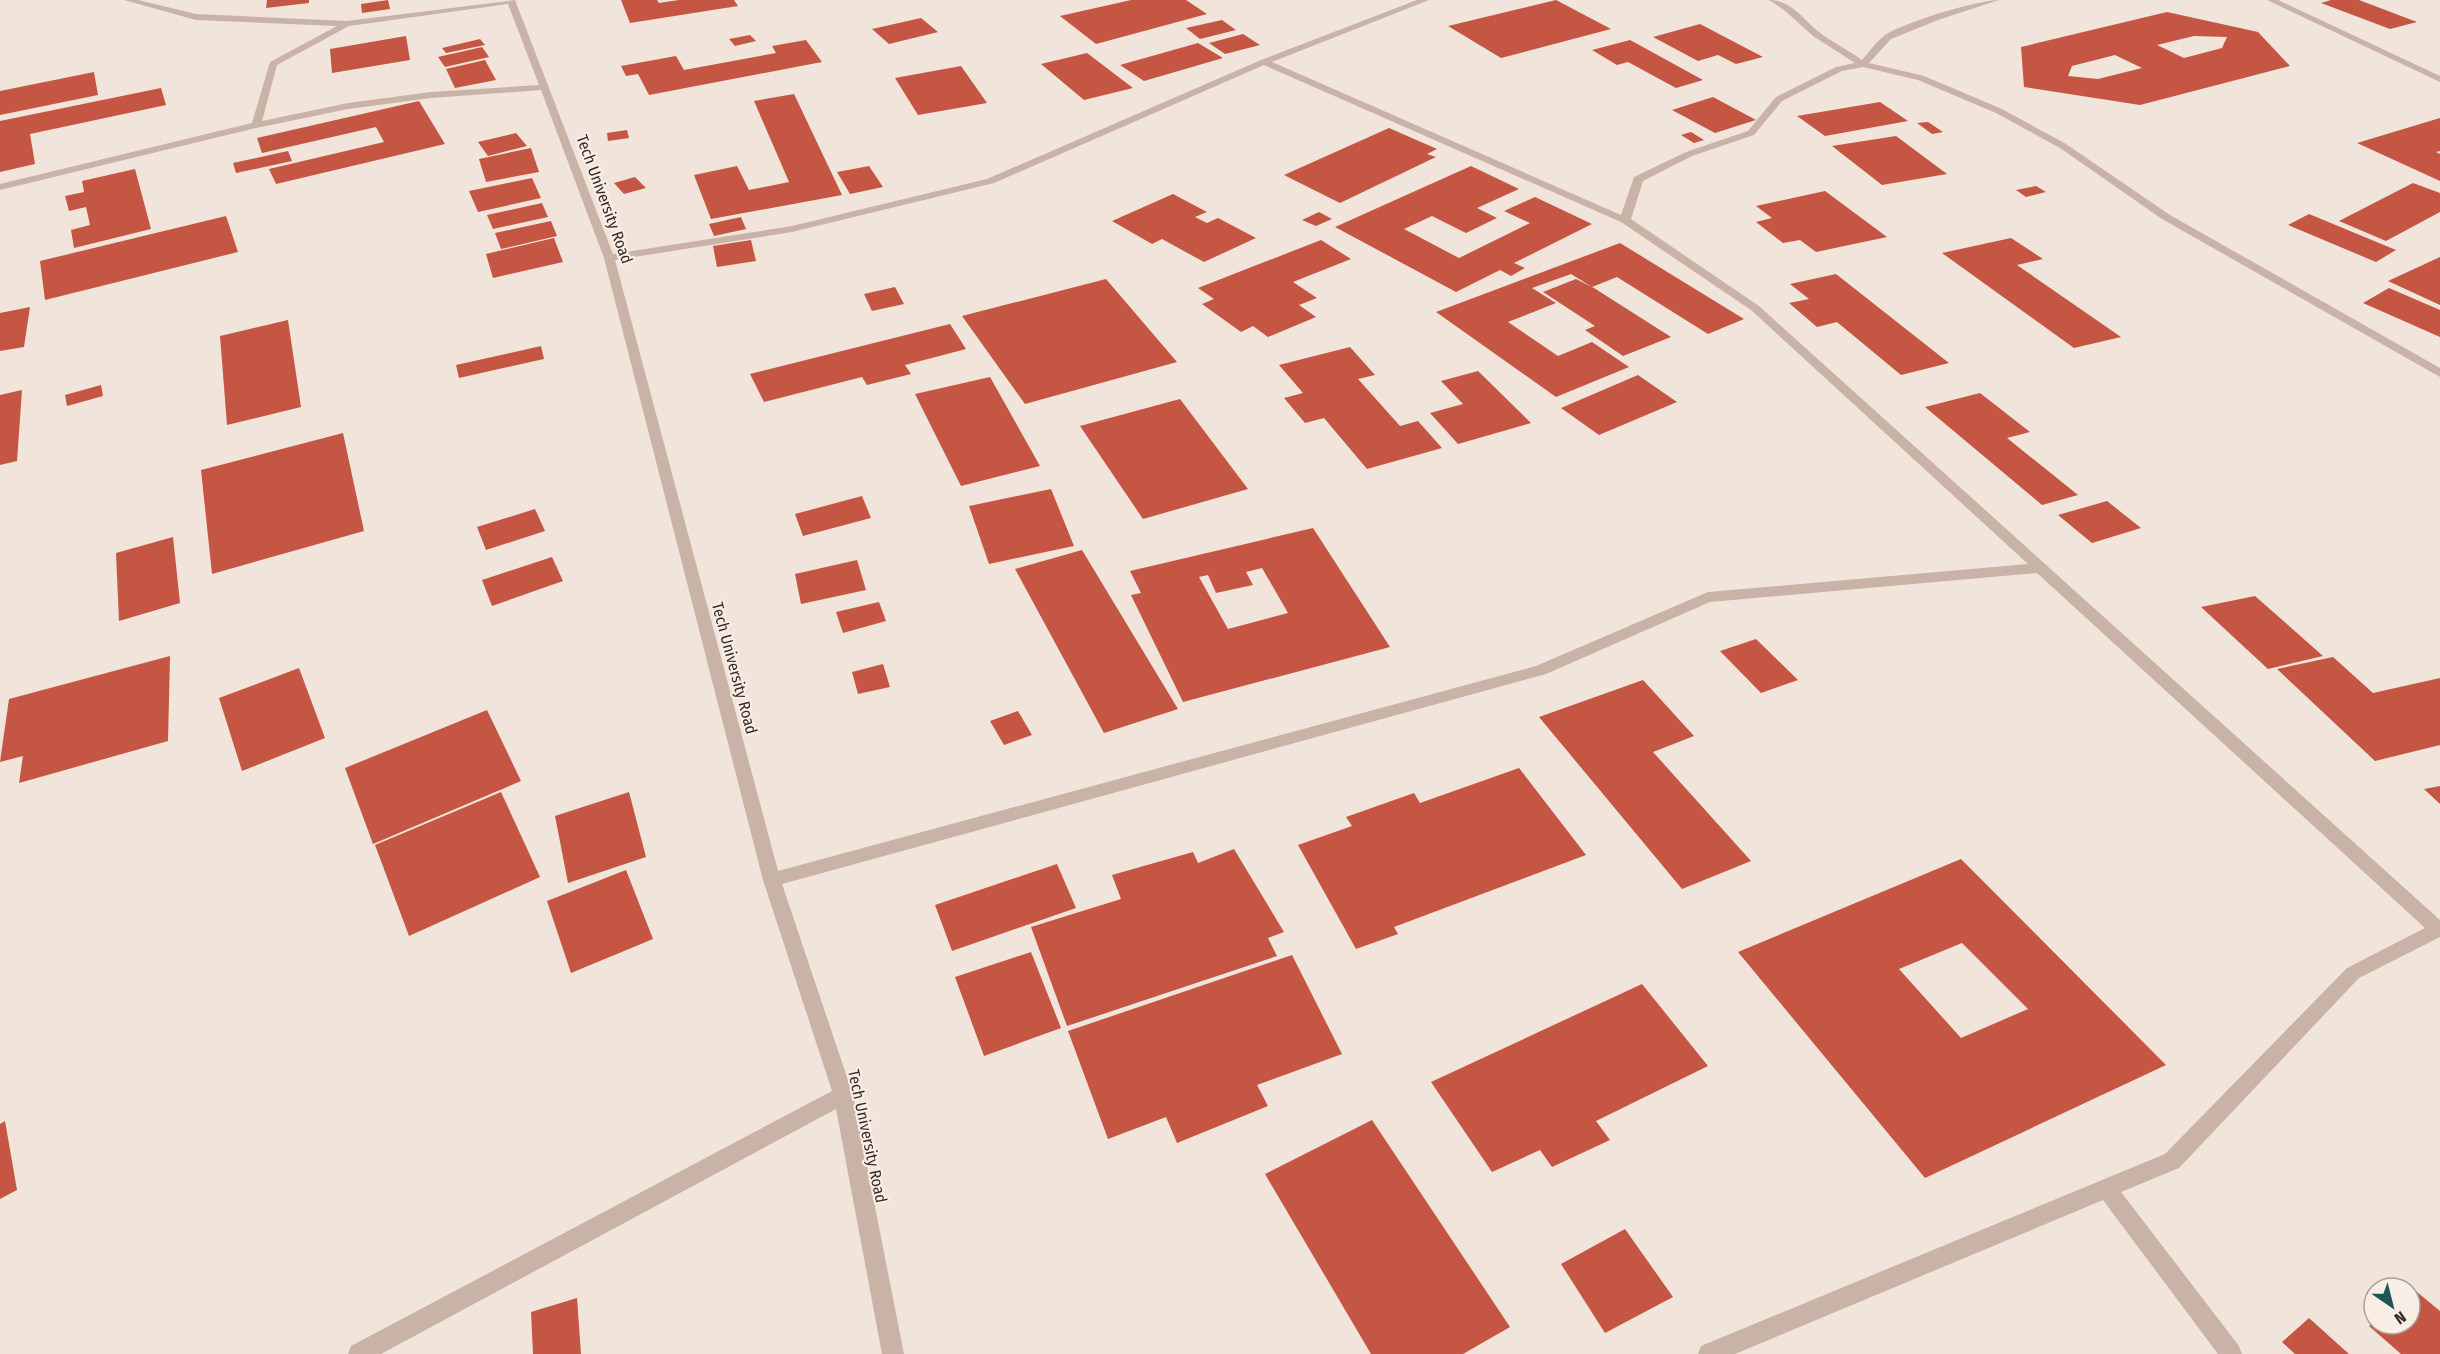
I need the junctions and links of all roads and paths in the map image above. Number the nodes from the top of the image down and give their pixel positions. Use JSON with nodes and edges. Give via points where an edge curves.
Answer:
{"nodes":[{"id":1,"x":128,"y":0,"type":"edge"},
{"id":2,"x":1425,"y":0,"type":"edge"},
{"id":3,"x":1773,"y":0,"type":"edge"},
{"id":4,"x":1995,"y":0,"type":"edge"},
{"id":5,"x":2271,"y":0,"type":"edge"},
{"id":6,"x":512,"y":1,"type":"edge"},
{"id":7,"x":347,"y":24,"type":"junction"},
{"id":8,"x":1264,"y":62,"type":"junction"},
{"id":9,"x":1863,"y":64,"type":"junction"},
{"id":10,"x":2440,"y":79,"type":"edge"},
{"id":11,"x":544,"y":87,"type":"junction"},
{"id":12,"x":256,"y":125,"type":"junction"},
{"id":13,"x":0,"y":187,"type":"edge"},
{"id":14,"x":1625,"y":220,"type":"junction"},
{"id":15,"x":609,"y":258,"type":"junction"},
{"id":16,"x":2440,"y":372,"type":"edge"},
{"id":17,"x":2040,"y":568,"type":"junction"},
{"id":18,"x":772,"y":880,"type":"junction"},
{"id":19,"x":2439,"y":929,"type":"edge"},
{"id":20,"x":843,"y":1095,"type":"junction"},
{"id":21,"x":2106,"y":1188,"type":"junction"},
{"id":22,"x":359,"y":1354,"type":"edge"},
{"id":23,"x":893,"y":1354,"type":"edge"},
{"id":24,"x":1709,"y":1354,"type":"edge"},
{"id":25,"x":2231,"y":1354,"type":"edge"}],
"edges":[{"from":1,"to":7,"type":"street","via":[[196,17]]},
{"from":2,"to":8,"type":"street"},
{"from":3,"to":9,"type":"street"},
{"from":4,"to":9,"type":"street","via":[[1888,37]]},
{"from":5,"to":10,"type":"street"},
{"from":6,"to":7,"type":"street"},
{"from":6,"to":11,"type":"street","name":"Tech University Road"},
{"from":7,"to":12,"type":"street","via":[[273,64]]},
{"from":8,"to":14,"type":"street"},
{"from":8,"to":15,"type":"street","via":[[990,181],[792,229]]},
{"from":9,"to":14,"type":"street","via":[[1839,69],[1779,99],[1750,133],[1689,154],[1638,179]]},
{"from":9,"to":16,"type":"street","via":[[1921,78],[1999,111],[2063,146],[2166,217]]},
{"from":11,"to":12,"type":"street","via":[[431,95],[348,106]]},
{"from":11,"to":15,"type":"street","name":"Tech University Road"},
{"from":12,"to":13,"type":"street"},
{"from":14,"to":17,"type":"street","via":[[1755,309]]},
{"from":15,"to":18,"type":"street","name":"Tech University Road"},
{"from":17,"to":18,"type":"street","via":[[1708,597],[1541,670]]},
{"from":17,"to":19,"type":"street"},
{"from":18,"to":20,"type":"street","name":"Tech University Road"},
{"from":19,"to":21,"type":"street","via":[[2353,973],[2172,1161]]},
{"from":20,"to":22,"type":"street"},
{"from":20,"to":23,"type":"street","name":"Tech University Road"},
{"from":21,"to":24,"type":"street"},
{"from":21,"to":25,"type":"street"}]}
